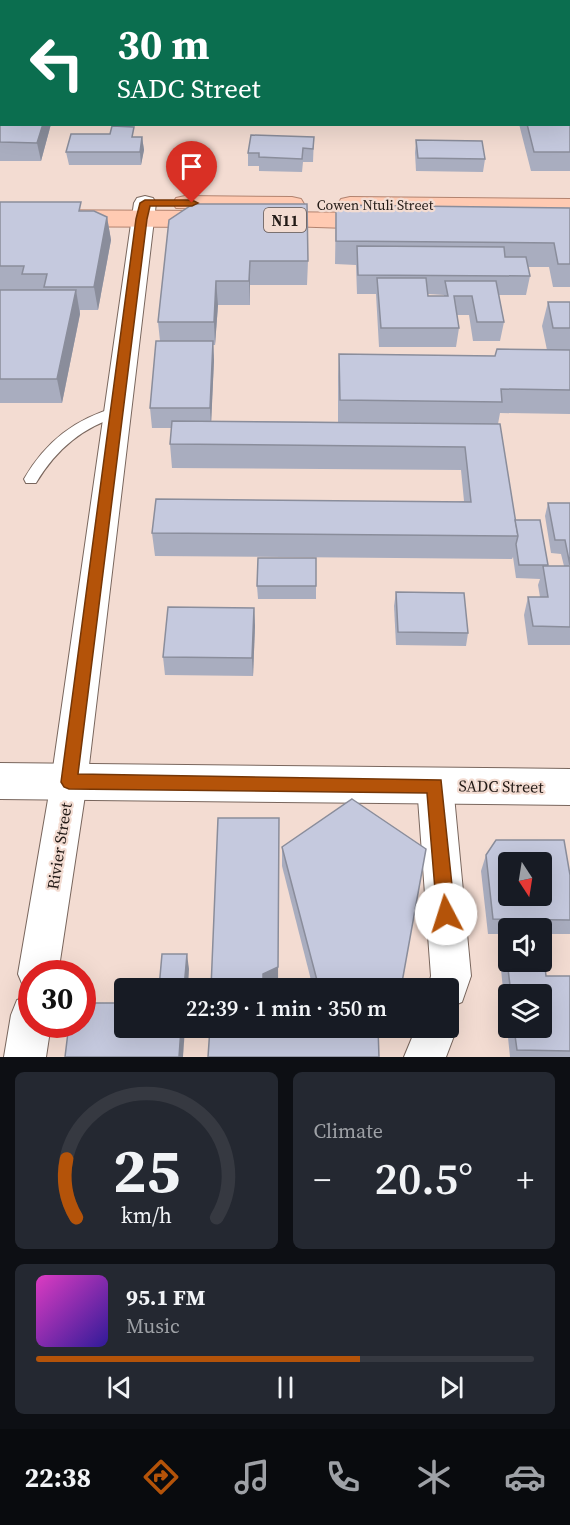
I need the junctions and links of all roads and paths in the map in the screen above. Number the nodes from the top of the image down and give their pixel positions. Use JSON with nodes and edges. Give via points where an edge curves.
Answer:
{"nodes":[{"id":1,"x":0,"y":202,"type":"edge"},
{"id":2,"x":570,"y":206,"type":"edge"},
{"id":3,"x":143,"y":211,"type":"junction"},
{"id":4,"x":0,"y":218,"type":"edge"},
{"id":5,"x":570,"y":223,"type":"edge"},
{"id":6,"x":117,"y":412,"type":"junction"},
{"id":7,"x":31,"y":478,"type":"dead end"},
{"id":8,"x":0,"y":781,"type":"edge"},
{"id":9,"x":69,"y":782,"type":"junction"},
{"id":10,"x":435,"y":785,"type":"junction"},
{"id":11,"x":570,"y":787,"type":"edge"},
{"id":12,"x":40,"y":960,"type":"edge"},
{"id":13,"x":451,"y":978,"type":"edge"},
{"id":14,"x":28,"y":1038,"type":"edge"},
{"id":15,"x":432,"y":1038,"type":"edge"},
{"id":16,"x":25,"y":1057,"type":"edge"},
{"id":17,"x":425,"y":1057,"type":"edge"}],
"edges":[{"from":1,"to":3,"type":"highway","name":"Cowen Ntuli Street","number":"N11"},
{"from":2,"to":3,"type":"highway","name":"Cowen Ntuli Street","number":"N11"},
{"from":3,"to":4,"type":"highway","name":"Cowen Ntuli Street","number":"N11"},
{"from":3,"to":5,"type":"highway","name":"Cowen Ntuli Street","number":"N11"},
{"from":3,"to":6,"type":"street","name":"Rivier Street"},
{"from":6,"to":7,"type":"lane","via":[[85,422],[67,433],[43,457]]},
{"from":6,"to":9,"type":"street","name":"Rivier Street"},
{"from":8,"to":9,"type":"street","name":"SADC Street"},
{"from":9,"to":10,"type":"street","name":"SADC Street"},
{"from":9,"to":12,"type":"street","name":"Rivier Street"},
{"from":10,"to":11,"type":"street","name":"SADC Street"},
{"from":10,"to":13,"type":"street"},
{"from":14,"to":16,"type":"street"},
{"from":15,"to":17,"type":"street"}]}
